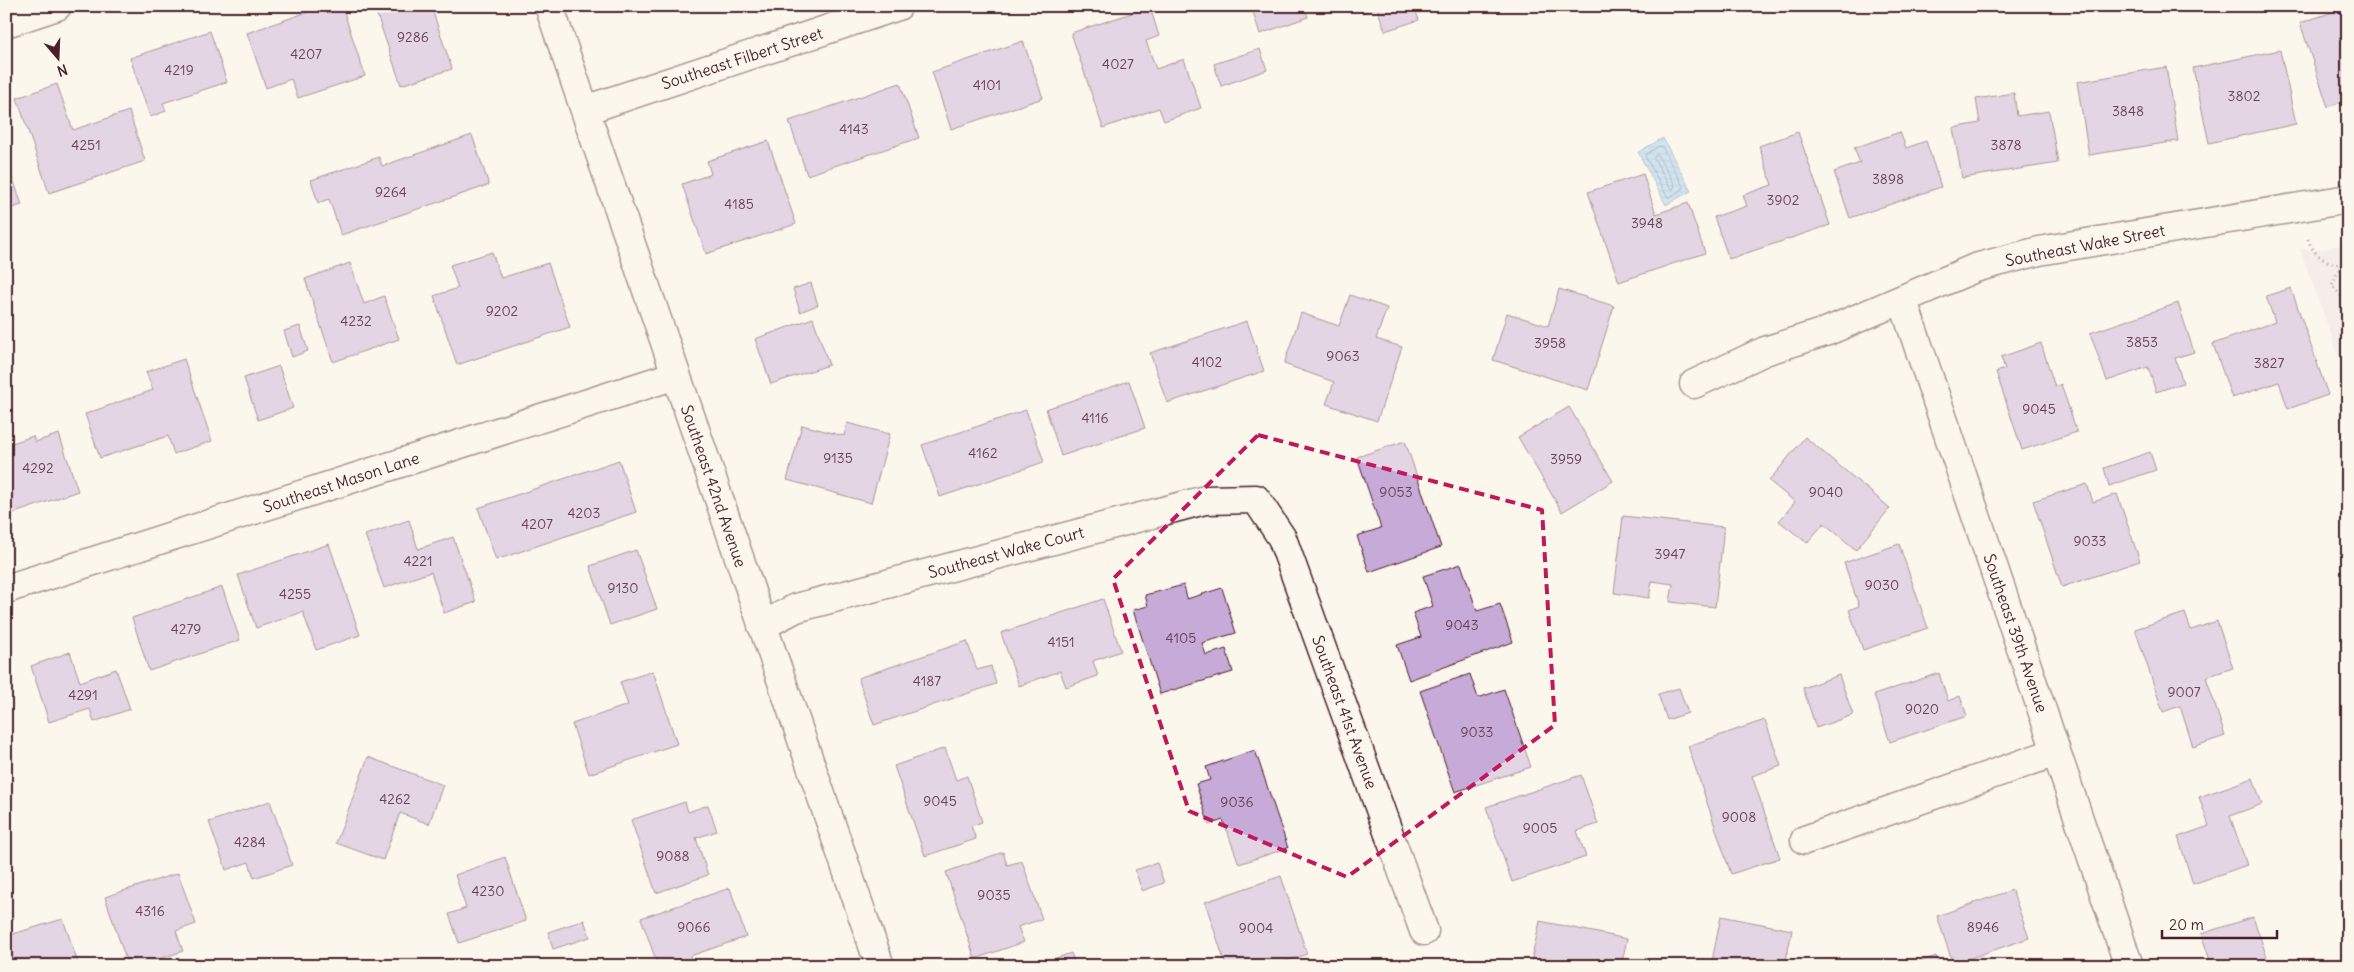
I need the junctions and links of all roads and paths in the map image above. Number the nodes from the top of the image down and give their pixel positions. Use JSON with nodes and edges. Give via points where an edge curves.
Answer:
{"nodes":[{"id":1,"x":57,"y":6,"type":"edge"},
{"id":2,"x":549,"y":6,"type":"edge"},
{"id":3,"x":898,"y":6,"type":"edge"},
{"id":4,"x":6,"y":23,"type":"edge"},
{"id":5,"x":585,"y":110,"type":"junction"},
{"id":6,"x":2348,"y":199,"type":"edge"},
{"id":7,"x":2299,"y":208,"type":"junction"},
{"id":8,"x":2341,"y":265,"type":"junction"},
{"id":9,"x":2348,"y":265,"type":"edge"},
{"id":10,"x":1903,"y":301,"type":"junction"},
{"id":11,"x":2348,"y":304,"type":"edge"},
{"id":12,"x":676,"y":375,"type":"junction"},
{"id":13,"x":1694,"y":384,"type":"dead end"},
{"id":14,"x":1256,"y":499,"type":"joint"},
{"id":15,"x":6,"y":588,"type":"edge"},
{"id":16,"x":762,"y":626,"type":"junction"},
{"id":17,"x":2056,"y":752,"type":"junction"},
{"id":18,"x":1805,"y":840,"type":"dead end"},
{"id":19,"x":1424,"y":931,"type":"dead end"},
{"id":20,"x":880,"y":966,"type":"edge"},
{"id":21,"x":2129,"y":966,"type":"edge"}],
"edges":[{"from":1,"to":4,"type":"street"},
{"from":2,"to":5,"type":"street","name":"Southeast 42nd Avenue"},
{"from":3,"to":5,"type":"street","name":"Southeast Filbert Street"},
{"from":5,"to":12,"type":"street","name":"Southeast 42nd Avenue"},
{"from":6,"to":7,"type":"street","name":"Southeast Wake Street"},
{"from":7,"to":8,"type":"path","via":[[2314,253]]},
{"from":7,"to":10,"type":"street","name":"Southeast Wake Street","via":[[2039,251],[1975,268]]},
{"from":8,"to":9,"type":"path"},
{"from":8,"to":11,"type":"path","via":[[2332,285]]},
{"from":10,"to":13,"type":"street","name":"Southeast Wake Street","via":[[1765,352]]},
{"from":10,"to":17,"type":"street","name":"Southeast 39th Avenue"},
{"from":12,"to":15,"type":"street","name":"Southeast Mason Lane"},
{"from":12,"to":16,"type":"street","name":"Southeast 42nd Avenue"},
{"from":14,"to":16,"type":"street","name":"Southeast Wake Court","via":[[1205,500],[803,606]]},
{"from":14,"to":19,"type":"street","name":"Southeast 41st Avenue","via":[[1282,538]]},
{"from":16,"to":20,"type":"street","name":"Southeast 42nd Avenue"},
{"from":17,"to":18,"type":"street"},
{"from":17,"to":21,"type":"street","name":"Southeast 39th Avenue"}]}
